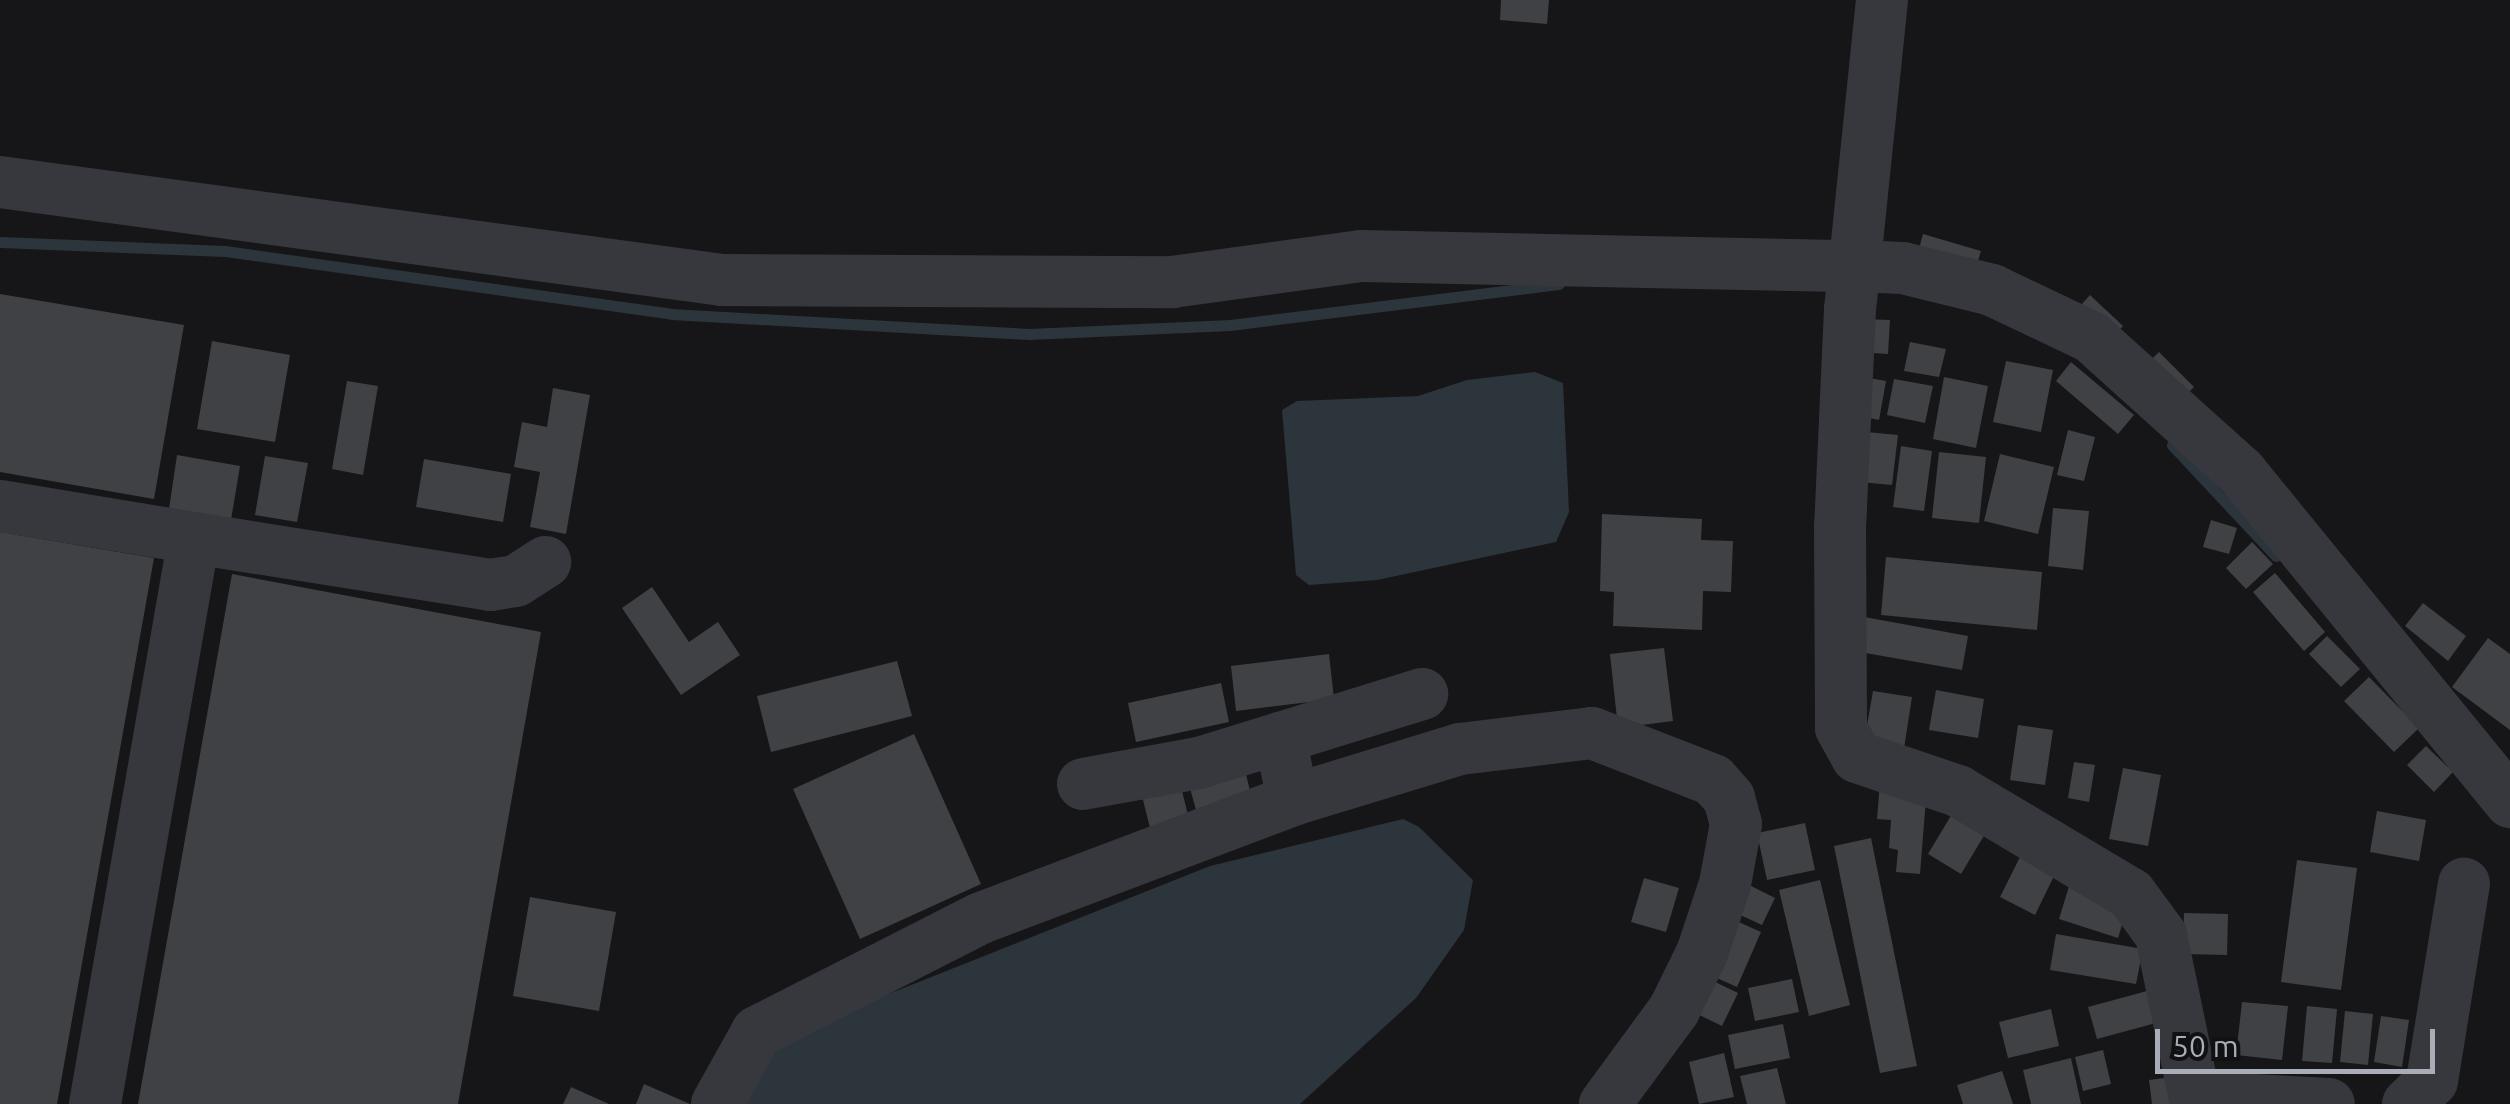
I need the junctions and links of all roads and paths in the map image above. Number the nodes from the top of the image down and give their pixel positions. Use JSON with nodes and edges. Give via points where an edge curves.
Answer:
{"nodes":[{"id":1,"x":1882,"y":0,"type":"edge"},
{"id":2,"x":0,"y":182,"type":"edge"},
{"id":3,"x":1852,"y":283,"type":"junction"},
{"id":4,"x":0,"y":506,"type":"edge"},
{"id":5,"x":194,"y":538,"type":"junction"},
{"id":6,"x":545,"y":562,"type":"dead end"},
{"id":7,"x":1422,"y":694,"type":"dead end"},
{"id":8,"x":1280,"y":738,"type":"junction"},
{"id":9,"x":1083,"y":784,"type":"dead end"},
{"id":10,"x":2506,"y":787,"type":"edge"},
{"id":11,"x":1293,"y":800,"type":"junction"},
{"id":12,"x":2464,"y":884,"type":"dead end"},
{"id":13,"x":2196,"y":1101,"type":"edge"},
{"id":14,"x":95,"y":1104,"type":"edge"},
{"id":15,"x":718,"y":1104,"type":"edge"},
{"id":16,"x":1605,"y":1104,"type":"edge"},
{"id":17,"x":2329,"y":1104,"type":"edge"},
{"id":18,"x":2408,"y":1104,"type":"edge"}],
"edges":[{"from":1,"to":3,"type":"street"},
{"from":2,"to":3,"type":"street","via":[[722,280],[1172,282],[1361,256]]},
{"from":3,"to":10,"type":"street","via":[[1903,268],[1992,290],[2091,337],[2242,472]]},
{"from":3,"to":13,"type":"street","via":[[1840,526],[1840,728],[1847,745],[1857,757],[1958,791],[2131,894],[2161,935]]},
{"from":4,"to":5,"type":"street"},
{"from":5,"to":6,"type":"street","via":[[490,586]]},
{"from":5,"to":14,"type":"street"},
{"from":7,"to":8,"type":"street"},
{"from":8,"to":9,"type":"street","via":[[1199,763]]},
{"from":8,"to":11,"type":"street"},
{"from":11,"to":15,"type":"street","via":[[981,918],[757,1032]]},
{"from":11,"to":16,"type":"street","via":[[1460,750],[1592,733],[1712,780],[1729,798],[1736,824],[1726,884],[1674,1010]]},
{"from":12,"to":18,"type":"street","via":[[2432,1081]]},
{"from":13,"to":17,"type":"street"}]}
